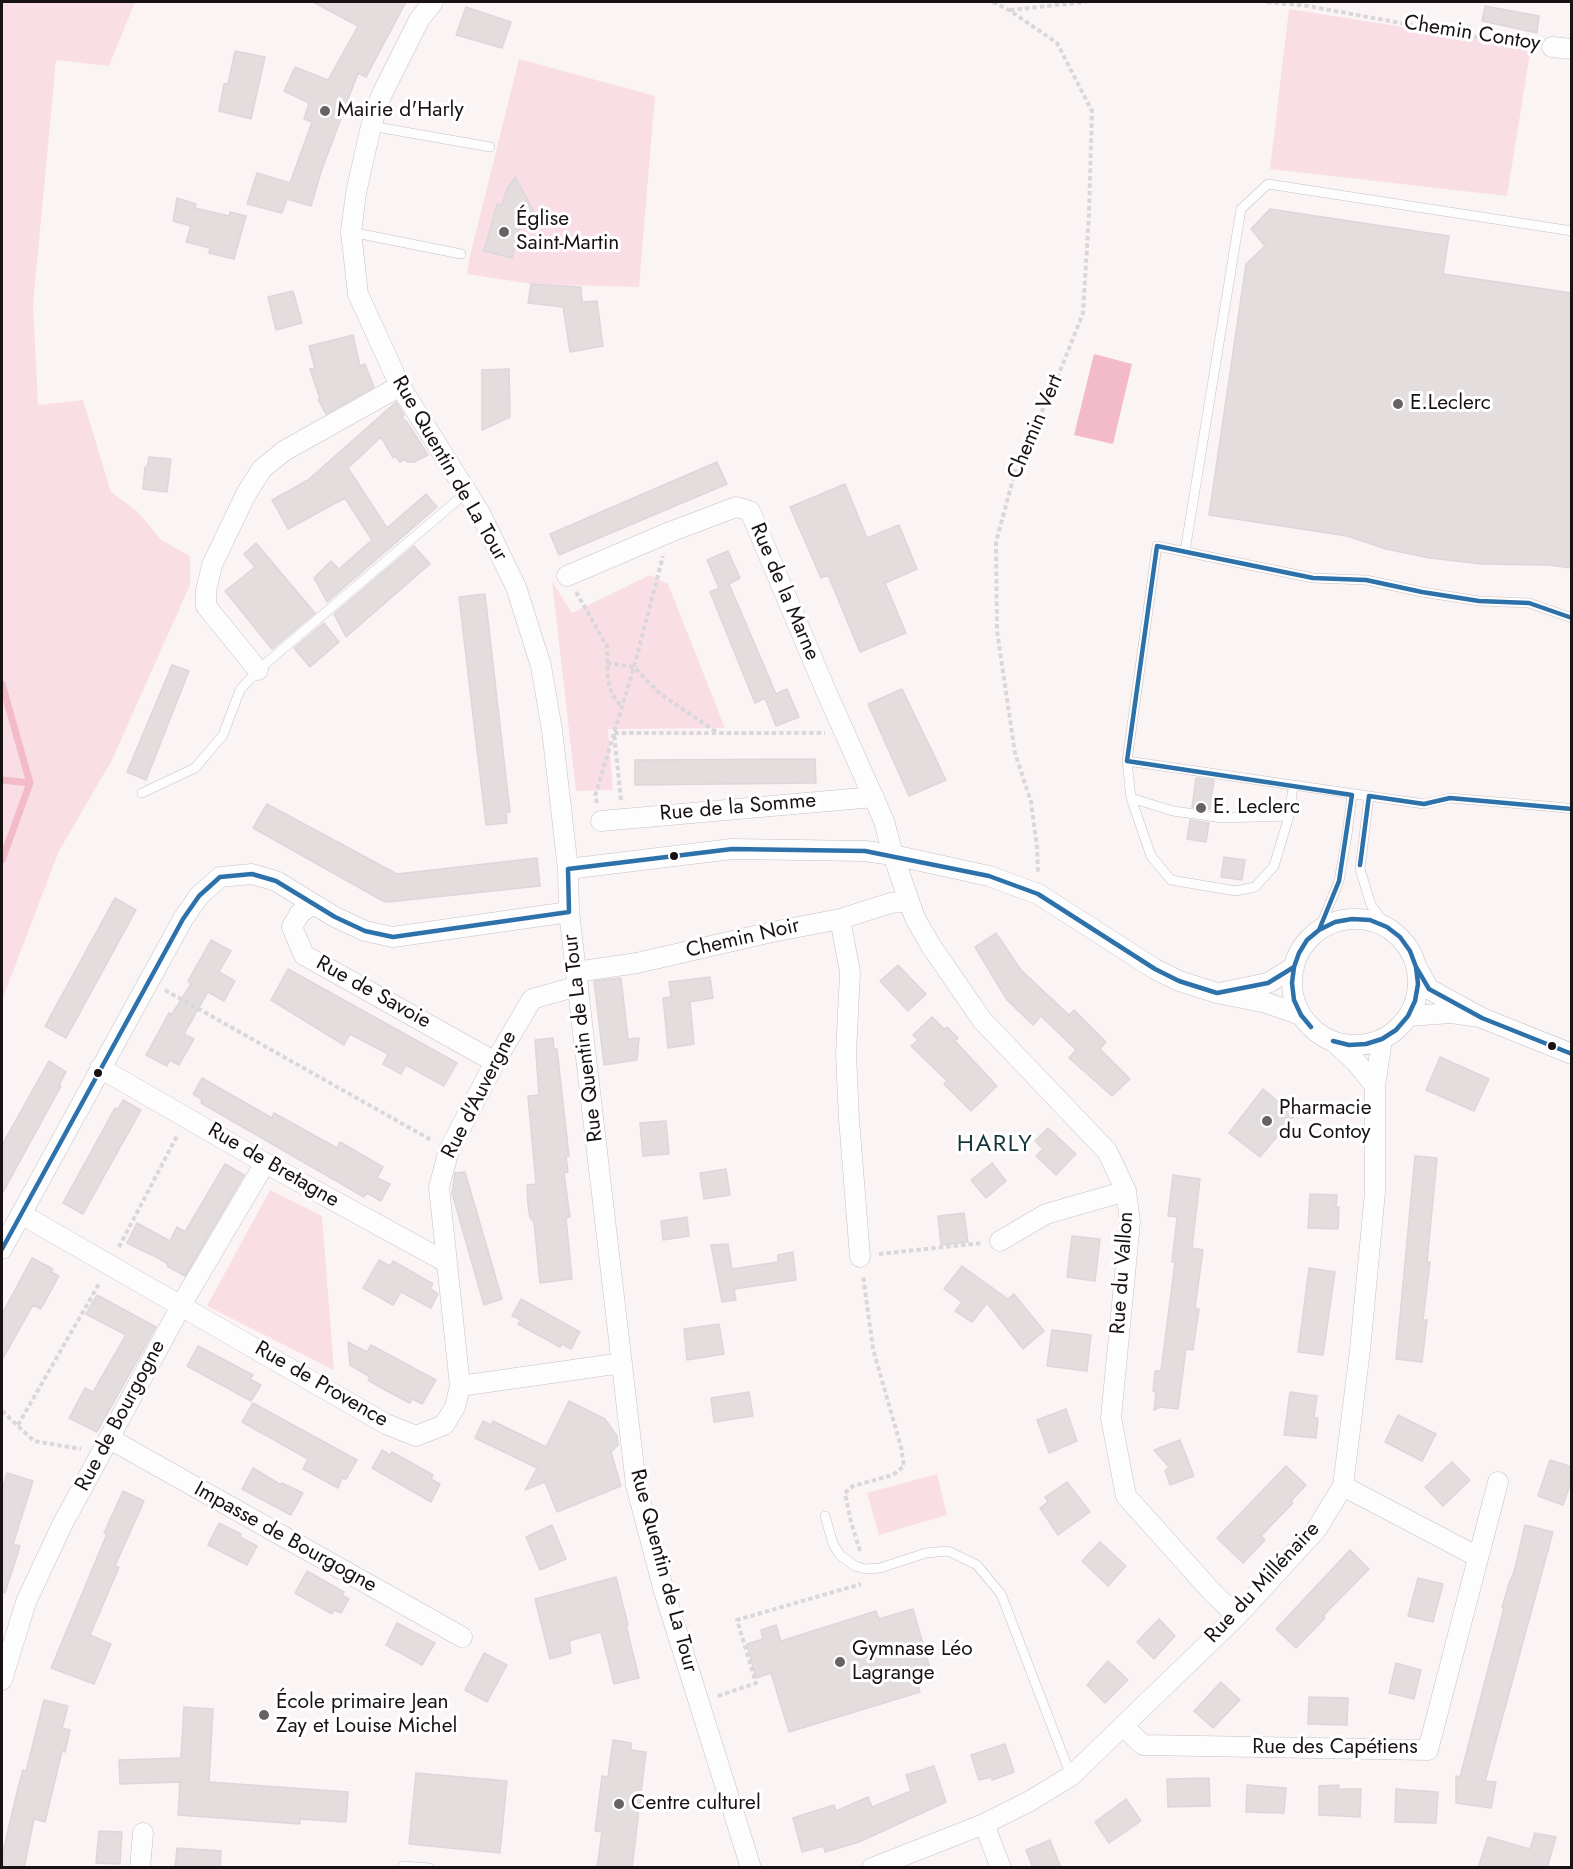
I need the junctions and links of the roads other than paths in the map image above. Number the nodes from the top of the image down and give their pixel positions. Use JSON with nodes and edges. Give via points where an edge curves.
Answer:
{"nodes":[{"id":1,"x":433,"y":2,"type":"edge"},
{"id":2,"x":371,"y":126,"type":"junction"},
{"id":3,"x":490,"y":147,"type":"dead end"},
{"id":4,"x":1572,"y":231,"type":"edge"},
{"id":5,"x":351,"y":232,"type":"junction"},
{"id":6,"x":461,"y":254,"type":"dead end"},
{"id":7,"x":400,"y":386,"type":"junction"},
{"id":8,"x":467,"y":492,"type":"junction"},
{"id":9,"x":1185,"y":551,"type":"junction"},
{"id":10,"x":567,"y":576,"type":"road end"},
{"id":11,"x":1572,"y":618,"type":"edge"},
{"id":12,"x":258,"y":670,"type":"junction"},
{"id":13,"x":1127,"y":762,"type":"junction"},
{"id":14,"x":1293,"y":786,"type":"junction"},
{"id":15,"x":142,"y":793,"type":"dead end"},
{"id":16,"x":1352,"y":795,"type":"junction"},
{"id":17,"x":1369,"y":796,"type":"junction"},
{"id":18,"x":874,"y":797,"type":"junction"},
{"id":19,"x":1131,"y":798,"type":"junction"},
{"id":20,"x":1572,"y":809,"type":"edge"},
{"id":21,"x":1289,"y":816,"type":"junction"},
{"id":22,"x":601,"y":820,"type":"road end"},
{"id":23,"x":893,"y":855,"type":"junction"},
{"id":24,"x":568,"y":869,"type":"junction"},
{"id":25,"x":908,"y":901,"type":"junction"},
{"id":26,"x":312,"y":905,"type":"junction"},
{"id":27,"x":569,"y":912,"type":"junction"},
{"id":28,"x":840,"y":919,"type":"junction"},
{"id":29,"x":1387,"y":927,"type":"junction"},
{"id":30,"x":1319,"y":930,"type":"junction"},
{"id":31,"x":1294,"y":967,"type":"junction"},
{"id":32,"x":1416,"y":967,"type":"junction"},
{"id":33,"x":577,"y":979,"type":"junction"},
{"id":34,"x":1217,"y":993,"type":"junction"},
{"id":35,"x":1301,"y":1015,"type":"junction"},
{"id":36,"x":1408,"y":1016,"type":"junction"},
{"id":37,"x":1482,"y":1017,"type":"junction"},
{"id":38,"x":1382,"y":1039,"type":"junction"},
{"id":39,"x":1333,"y":1041,"type":"junction"},
{"id":40,"x":1572,"y":1054,"type":"edge"},
{"id":41,"x":495,"y":1062,"type":"junction"},
{"id":42,"x":100,"y":1068,"type":"junction"},
{"id":43,"x":1375,"y":1086,"type":"junction"},
{"id":44,"x":265,"y":1163,"type":"junction"},
{"id":45,"x":1126,"y":1191,"type":"junction"},
{"id":46,"x":21,"y":1214,"type":"junction"},
{"id":47,"x":1000,"y":1241,"type":"road end"},
{"id":48,"x":2,"y":1249,"type":"edge"},
{"id":49,"x":860,"y":1257,"type":"road end"},
{"id":50,"x":446,"y":1262,"type":"junction"},
{"id":51,"x":182,"y":1305,"type":"junction"},
{"id":52,"x":622,"y":1363,"type":"junction"},
{"id":53,"x":460,"y":1386,"type":"junction"},
{"id":54,"x":106,"y":1444,"type":"junction"},
{"id":55,"x":1498,"y":1482,"type":"dead end"},
{"id":56,"x":1343,"y":1486,"type":"junction"},
{"id":57,"x":825,"y":1516,"type":"dead end"},
{"id":58,"x":1478,"y":1557,"type":"junction"},
{"id":59,"x":1236,"y":1616,"type":"junction"},
{"id":60,"x":462,"y":1637,"type":"dead end"},
{"id":61,"x":2,"y":1680,"type":"edge"},
{"id":62,"x":1123,"y":1726,"type":"junction"},
{"id":63,"x":1071,"y":1776,"type":"junction"},
{"id":64,"x":984,"y":1824,"type":"junction"},
{"id":65,"x":143,"y":1833,"type":"dead end"},
{"id":66,"x":140,"y":1868,"type":"edge"},
{"id":67,"x":402,"y":1868,"type":"edge"},
{"id":68,"x":429,"y":1868,"type":"edge"},
{"id":69,"x":751,"y":1868,"type":"edge"},
{"id":70,"x":872,"y":1868,"type":"edge"},
{"id":71,"x":1001,"y":1868,"type":"edge"}],
"edges":[{"from":1,"to":2,"type":"street","name":"Rue Quentin de La Tour","via":[[409,39]]},
{"from":2,"to":3,"type":"lane"},
{"from":2,"to":5,"type":"street","name":"Rue Quentin de La Tour"},
{"from":4,"to":9,"type":"lane","via":[[1268,184],[1241,209]]},
{"from":5,"to":6,"type":"lane"},
{"from":5,"to":7,"type":"street","name":"Rue Quentin de La Tour","via":[[358,294]]},
{"from":7,"to":8,"type":"street","name":"Rue Quentin de La Tour"},
{"from":7,"to":12,"type":"street","via":[[284,451],[262,469],[246,494],[212,565],[206,606]]},
{"from":8,"to":12,"type":"lane"},
{"from":8,"to":24,"type":"street","name":"Rue Quentin de La Tour","via":[[516,587],[541,666]]},
{"from":9,"to":11,"type":"lane","via":[[1313,578],[1366,580],[1479,601],[1529,603]]},
{"from":9,"to":13,"type":"lane","via":[[1157,546]]},
{"from":10,"to":18,"type":"street","name":"Rue de la Marne","via":[[736,507],[750,511]]},
{"from":12,"to":15,"type":"lane","via":[[240,690],[223,735],[195,768]]},
{"from":13,"to":14,"type":"lane"},
{"from":13,"to":19,"type":"lane"},
{"from":14,"to":16,"type":"lane"},
{"from":14,"to":21,"type":"lane"},
{"from":16,"to":17,"type":"lane"},
{"from":16,"to":30,"type":"lane","via":[[1339,881]]},
{"from":17,"to":20,"type":"lane","via":[[1424,804],[1450,798]]},
{"from":17,"to":29,"type":"lane","via":[[1360,870],[1371,905]]},
{"from":18,"to":22,"type":"street","name":"Rue de la Somme"},
{"from":18,"to":23,"type":"street","name":"Rue de la Marne"},
{"from":19,"to":21,"type":"lane","via":[[1223,818]]},
{"from":19,"to":21,"type":"lane","via":[[1151,856],[1171,880],[1236,891],[1255,887],[1274,866]]},
{"from":23,"to":24,"type":"street","via":[[732,849]]},
{"from":23,"to":25,"type":"street","name":"Rue du Vallon"},
{"from":23,"to":34,"type":"street","via":[[989,876],[1038,894],[1155,969]]},
{"from":24,"to":27,"type":"street","name":"Rue Quentin de La Tour"},
{"from":25,"to":28,"type":"street","name":"Chemin Noir"},
{"from":25,"to":45,"type":"street","name":"Rue du Vallon","via":[[931,946],[982,1020],[1107,1151]]},
{"from":26,"to":27,"type":"street","via":[[365,931],[393,937]]},
{"from":26,"to":41,"type":"street","name":"Rue de Savoie","via":[[300,913],[292,927],[304,955]]},
{"from":26,"to":42,"type":"street","via":[[276,882],[252,874],[220,877],[188,911]]},
{"from":27,"to":33,"type":"street","name":"Rue Quentin de La Tour"},
{"from":28,"to":33,"type":"street","name":"Chemin Noir"},
{"from":28,"to":49,"type":"street","via":[[850,972],[846,1054]]},
{"from":29,"to":30,"type":"street","via":[[1370,920],[1352,919]]},
{"from":29,"to":32,"type":"street","via":[[1405,944]]},
{"from":30,"to":31,"type":"street","via":[[1299,953]]},
{"from":31,"to":34,"type":"street","via":[[1268,983]]},
{"from":31,"to":35,"type":"street","via":[[1294,1000]]},
{"from":32,"to":36,"type":"street","via":[[1416,1001]]},
{"from":32,"to":37,"type":"street","via":[[1429,989]]},
{"from":33,"to":41,"type":"street","name":"Rue d'Auvergne","via":[[532,999]]},
{"from":33,"to":52,"type":"street","name":"Rue Quentin de La Tour"},
{"from":34,"to":35,"type":"street"},
{"from":35,"to":39,"type":"street","via":[[1311,1027]]},
{"from":36,"to":37,"type":"street","via":[[1451,1013]]},
{"from":36,"to":38,"type":"street"},
{"from":37,"to":40,"type":"street"},
{"from":38,"to":39,"type":"street","via":[[1349,1045]]},
{"from":38,"to":43,"type":"street","name":"Rue du Millénaire"},
{"from":39,"to":43,"type":"street"},
{"from":41,"to":50,"type":"street","name":"Rue d'Auvergne","via":[[449,1150],[439,1187]]},
{"from":42,"to":44,"type":"street","name":"Rue de Bretagne"},
{"from":42,"to":46,"type":"street"},
{"from":43,"to":56,"type":"street","name":"Rue du Millénaire","via":[[1375,1192]]},
{"from":44,"to":50,"type":"street","name":"Rue de Bretagne"},
{"from":44,"to":51,"type":"street","name":"Rue de Bourgogne"},
{"from":45,"to":47,"type":"street","via":[[1046,1214]]},
{"from":45,"to":59,"type":"street","name":"Rue du Vallon","via":[[1130,1222],[1111,1418],[1126,1496]]},
{"from":46,"to":48,"type":"street"},
{"from":46,"to":51,"type":"street","name":"Rue de Provence"},
{"from":50,"to":53,"type":"street","name":"Rue d'Auvergne"},
{"from":51,"to":53,"type":"street","name":"Rue de Provence","via":[[386,1424],[416,1436],[444,1425],[455,1407]]},
{"from":51,"to":54,"type":"street","name":"Rue de Bourgogne"},
{"from":52,"to":53,"type":"street"},
{"from":52,"to":69,"type":"street","name":"Rue Quentin de La Tour","via":[[636,1485],[664,1591]]},
{"from":54,"to":60,"type":"street","name":"Impasse de Bourgogne","via":[[119,1444]]},
{"from":54,"to":61,"type":"street","name":"Rue de Bourgogne","via":[[26,1602]]},
{"from":55,"to":58,"type":"street","name":"Rue des Capétiens"},
{"from":56,"to":58,"type":"street"},
{"from":56,"to":59,"type":"street","name":"Rue du Millénaire","via":[[1316,1530]]},
{"from":57,"to":63,"type":"lane","via":[[833,1544],[855,1566],[880,1568],[926,1552],[948,1551],[977,1565],[1001,1594]]},
{"from":58,"to":62,"type":"street","name":"Rue des Capétiens","via":[[1428,1750],[1143,1745]]},
{"from":59,"to":62,"type":"street","name":"Rue du Millénaire"},
{"from":62,"to":63,"type":"street","name":"Rue du Millénaire"},
{"from":63,"to":64,"type":"street","name":"Rue du Millénaire"},
{"from":64,"to":70,"type":"street","name":"Rue du Millénaire"},
{"from":64,"to":71,"type":"street"},
{"from":65,"to":66,"type":"street"},
{"from":67,"to":68,"type":"lane"}]}
